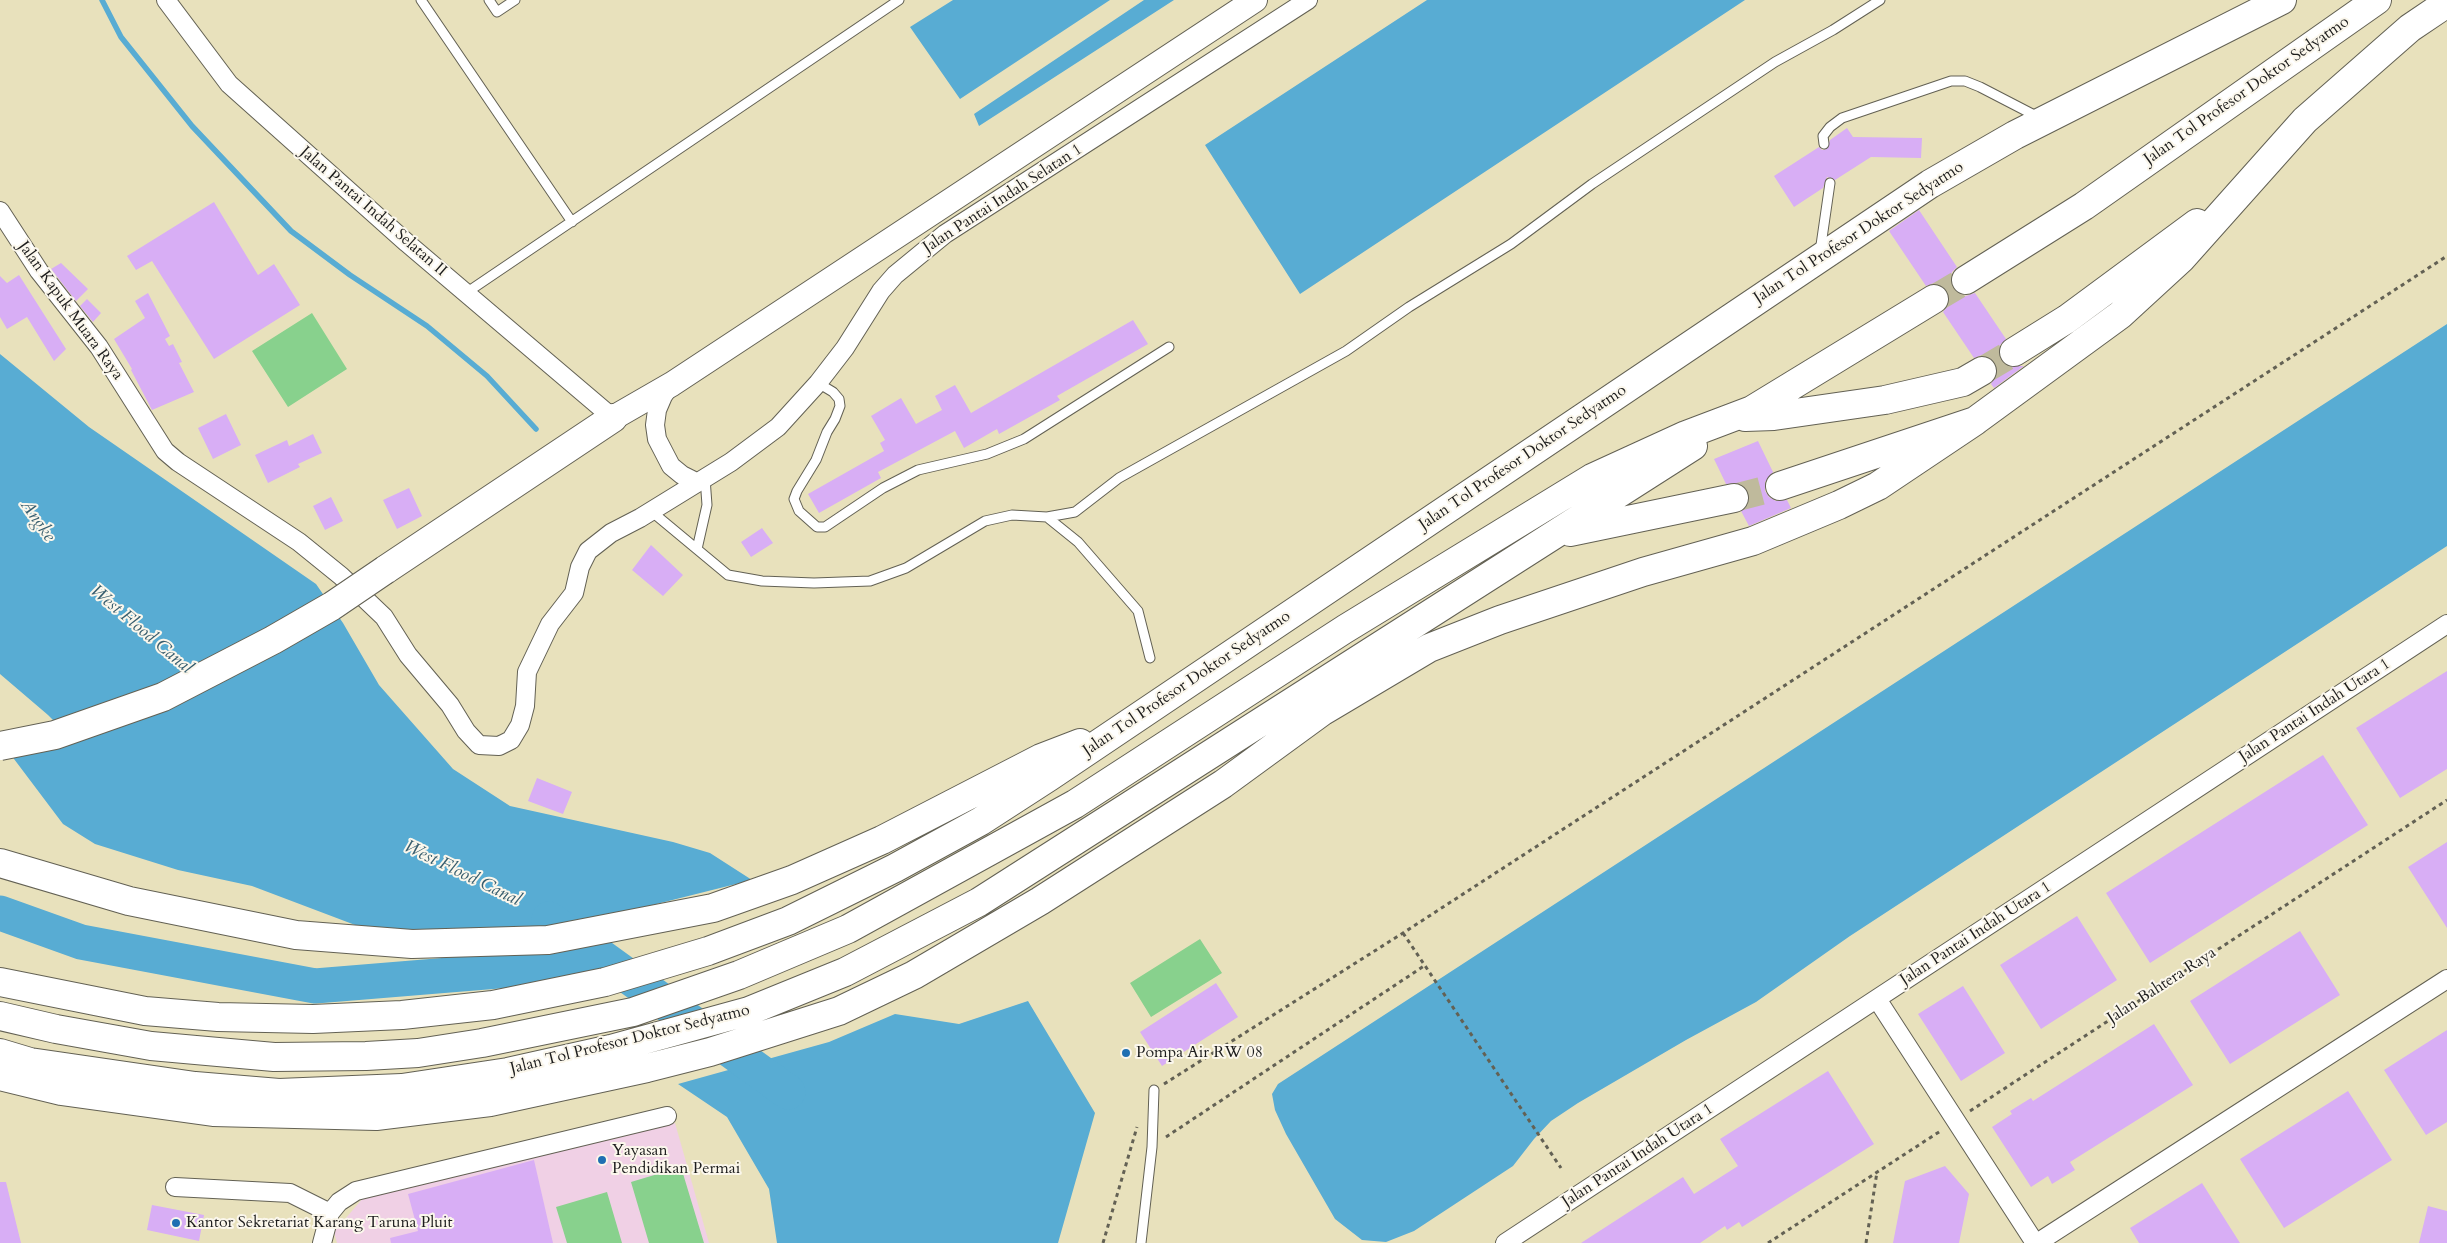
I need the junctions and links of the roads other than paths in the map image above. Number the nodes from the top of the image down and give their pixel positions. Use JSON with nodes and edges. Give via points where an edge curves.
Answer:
{"nodes":[{"id":1,"x":166,"y":0,"type":"edge"},
{"id":2,"x":421,"y":0,"type":"edge"},
{"id":3,"x":489,"y":0,"type":"edge"},
{"id":4,"x":515,"y":0,"type":"edge"},
{"id":5,"x":900,"y":0,"type":"edge"},
{"id":6,"x":1255,"y":0,"type":"edge"},
{"id":7,"x":1308,"y":0,"type":"edge"},
{"id":8,"x":1880,"y":0,"type":"edge"},
{"id":9,"x":2377,"y":0,"type":"edge"},
{"id":10,"x":2447,"y":3,"type":"edge"},
{"id":11,"x":2270,"y":4,"type":"edge"},
{"id":12,"x":2043,"y":120,"type":"junction"},
{"id":13,"x":1824,"y":144,"type":"dead end"},
{"id":14,"x":1830,"y":183,"type":"dead end"},
{"id":15,"x":2241,"y":191,"type":"junction"},
{"id":16,"x":0,"y":211,"type":"edge"},
{"id":17,"x":572,"y":222,"type":"junction"},
{"id":18,"x":1820,"y":257,"type":"junction"},
{"id":19,"x":1966,"y":280,"type":"tunnel mouth"},
{"id":20,"x":466,"y":293,"type":"junction"},
{"id":21,"x":1934,"y":299,"type":"tunnel mouth"},
{"id":22,"x":1169,"y":347,"type":"dead end"},
{"id":23,"x":2014,"y":352,"type":"tunnel mouth"},
{"id":24,"x":1982,"y":371,"type":"tunnel mouth"},
{"id":25,"x":672,"y":384,"type":"junction"},
{"id":26,"x":818,"y":384,"type":"junction"},
{"id":27,"x":606,"y":412,"type":"junction"},
{"id":28,"x":1736,"y":417,"type":"junction"},
{"id":29,"x":1975,"y":421,"type":"junction"},
{"id":30,"x":700,"y":480,"type":"junction"},
{"id":31,"x":1780,"y":486,"type":"tunnel mouth"},
{"id":32,"x":1734,"y":498,"type":"tunnel mouth"},
{"id":33,"x":651,"y":511,"type":"junction"},
{"id":34,"x":1047,"y":517,"type":"junction"},
{"id":35,"x":1554,"y":536,"type":"junction"},
{"id":36,"x":697,"y":548,"type":"junction"},
{"id":37,"x":2447,"y":624,"type":"edge"},
{"id":38,"x":1150,"y":658,"type":"dead end"},
{"id":39,"x":1110,"y":734,"type":"junction"},
{"id":40,"x":0,"y":746,"type":"edge"},
{"id":41,"x":0,"y":863,"type":"edge"},
{"id":42,"x":2447,"y":979,"type":"edge"},
{"id":43,"x":0,"y":982,"type":"edge"},
{"id":44,"x":1877,"y":999,"type":"junction"},
{"id":45,"x":0,"y":1016,"type":"edge"},
{"id":46,"x":0,"y":1053,"type":"edge"},
{"id":47,"x":0,"y":1076,"type":"edge"},
{"id":48,"x":1154,"y":1090,"type":"road end"},
{"id":49,"x":667,"y":1116,"type":"dead end"},
{"id":50,"x":175,"y":1187,"type":"dead end"},
{"id":51,"x":330,"y":1213,"type":"junction"},
{"id":52,"x":322,"y":1243,"type":"edge"},
{"id":53,"x":1141,"y":1243,"type":"edge"},
{"id":54,"x":1506,"y":1243,"type":"edge"},
{"id":55,"x":2036,"y":1243,"type":"edge"}],
"edges":[{"from":1,"to":20,"type":"street","name":"Jalan Pantai Indah Selatan II","via":[[229,84]]},
{"from":2,"to":17,"type":"lane"},
{"from":3,"to":4,"type":"lane","via":[[497,12]]},
{"from":5,"to":17,"type":"lane"},
{"from":6,"to":25,"type":"street","name":"Jalan Pantai Indah Selatan 1"},
{"from":7,"to":26,"type":"street","name":"Jalan Pantai Indah Selatan 1","via":[[945,234],[882,291]]},
{"from":8,"to":34,"type":"lane","via":[[1775,62],[1592,184],[1511,244],[1409,307],[1346,351],[1119,478],[1075,512]]},
{"from":9,"to":19,"type":"highway","name":"Jalan Tol Profesor Doktor Sedyatmo","via":[[2084,206]]},
{"from":10,"to":15,"type":"highway","via":[[2410,28],[2355,74],[2305,120]]},
{"from":11,"to":12,"type":"highway","name":"Jalan Tol Profesor Doktor Sedyatmo"},
{"from":12,"to":13,"type":"lane","via":[[1980,87],[1965,81],[1951,81],[1842,118],[1823,136]]},
{"from":12,"to":18,"type":"highway","name":"Jalan Tol Profesor Doktor Sedyatmo","via":[[1930,184]]},
{"from":14,"to":18,"type":"lane"},
{"from":15,"to":23,"type":"highway","via":[[2067,319]]},
{"from":15,"to":29,"type":"highway","via":[[2181,258],[2120,315]]},
{"from":16,"to":33,"type":"street","name":"Jalan Kapuk Muara Raya","via":[[39,271],[99,347],[165,451],[270,521],[341,576],[384,617],[408,655],[479,745],[499,746],[511,740],[520,725],[526,706],[528,672],[550,624],[574,593],[580,567],[588,551]]},
{"from":17,"to":20,"type":"lane"},
{"from":18,"to":39,"type":"highway","name":"Jalan Tol Profesor Doktor Sedyatmo"},
{"from":20,"to":27,"type":"street","name":"Jalan Pantai Indah Selatan II"},
{"from":21,"to":28,"type":"highway","name":"Jalan Tol Profesor Doktor Sedyatmo","via":[[1760,406]]},
{"from":22,"to":26,"type":"lane","via":[[1024,439],[987,454],[918,470],[883,488],[825,527],[817,527],[800,511],[794,500],[840,406],[833,392]]},
{"from":24,"to":28,"type":"highway","via":[[1963,382],[1885,400],[1774,416]]},
{"from":25,"to":27,"type":"street","name":"Jalan Pantai Indah Selatan 1"},
{"from":25,"to":30,"type":"street","name":"Jalan Pantai Indah Selatan 1","via":[[657,410],[657,440],[671,466],[682,476]]},
{"from":26,"to":30,"type":"street","name":"Jalan Pantai Indah Selatan 1","via":[[766,436]]},
{"from":27,"to":40,"type":"highway","bridge":true,"via":[[385,570],[273,640],[162,697],[55,735]]},
{"from":28,"to":35,"type":"highway","name":"Jalan Tol Profesor Doktor Sedyatmo"},
{"from":28,"to":45,"type":"highway","name":"Jalan Tol Profesor Doktor Sedyatmo","via":[[1686,435],[1592,478],[1345,629],[1075,804],[848,929],[739,974],[633,1012],[482,1043],[366,1056],[255,1055],[151,1046]]},
{"from":29,"to":31,"type":"highway"},
{"from":29,"to":47,"type":"highway","via":[[1878,486],[1753,541],[1643,572],[1500,620],[1429,648],[1323,711],[1222,784],[1040,901],[914,975],[839,1011],[710,1052],[647,1068],[490,1102],[376,1116],[214,1112],[61,1091]]},
{"from":30,"to":33,"type":"street"},
{"from":30,"to":36,"type":"lane","via":[[707,505]]},
{"from":32,"to":35,"type":"highway","name":"Jalan Tol Profesor Doktor Sedyatmo"},
{"from":33,"to":36,"type":"lane"},
{"from":34,"to":36,"type":"lane","via":[[1012,515],[985,520],[906,568],[870,581],[762,581],[728,575]]},
{"from":34,"to":38,"type":"lane","via":[[1078,542],[1138,611]]},
{"from":35,"to":46,"type":"highway","name":"Jalan Tol Profesor Doktor Sedyatmo","via":[[979,902],[845,972],[749,1011],[611,1049],[508,1072],[402,1088],[279,1093],[185,1085],[30,1062]]},
{"from":37,"to":44,"type":"street","name":"Jalan Pantai Indah Utara 1"},
{"from":39,"to":41,"type":"highway","via":[[1049,754],[882,840],[792,880],[713,908],[548,940],[422,944],[296,935],[129,901]]},
{"from":39,"to":43,"type":"highway","name":"Jalan Tol Profesor Doktor Sedyatmo","via":[[981,821],[788,921],[708,951],[605,982],[502,1003],[402,1015],[313,1019],[218,1017],[145,1011]]},
{"from":42,"to":55,"type":"street"},
{"from":44,"to":54,"type":"street","name":"Jalan Pantai Indah Utara 1"},
{"from":44,"to":55,"type":"street"},
{"from":48,"to":53,"type":"lane","via":[[1152,1147]]},
{"from":49,"to":51,"type":"street","via":[[356,1191],[339,1202]]},
{"from":50,"to":51,"type":"street","via":[[290,1193]]},
{"from":51,"to":52,"type":"street"}]}
